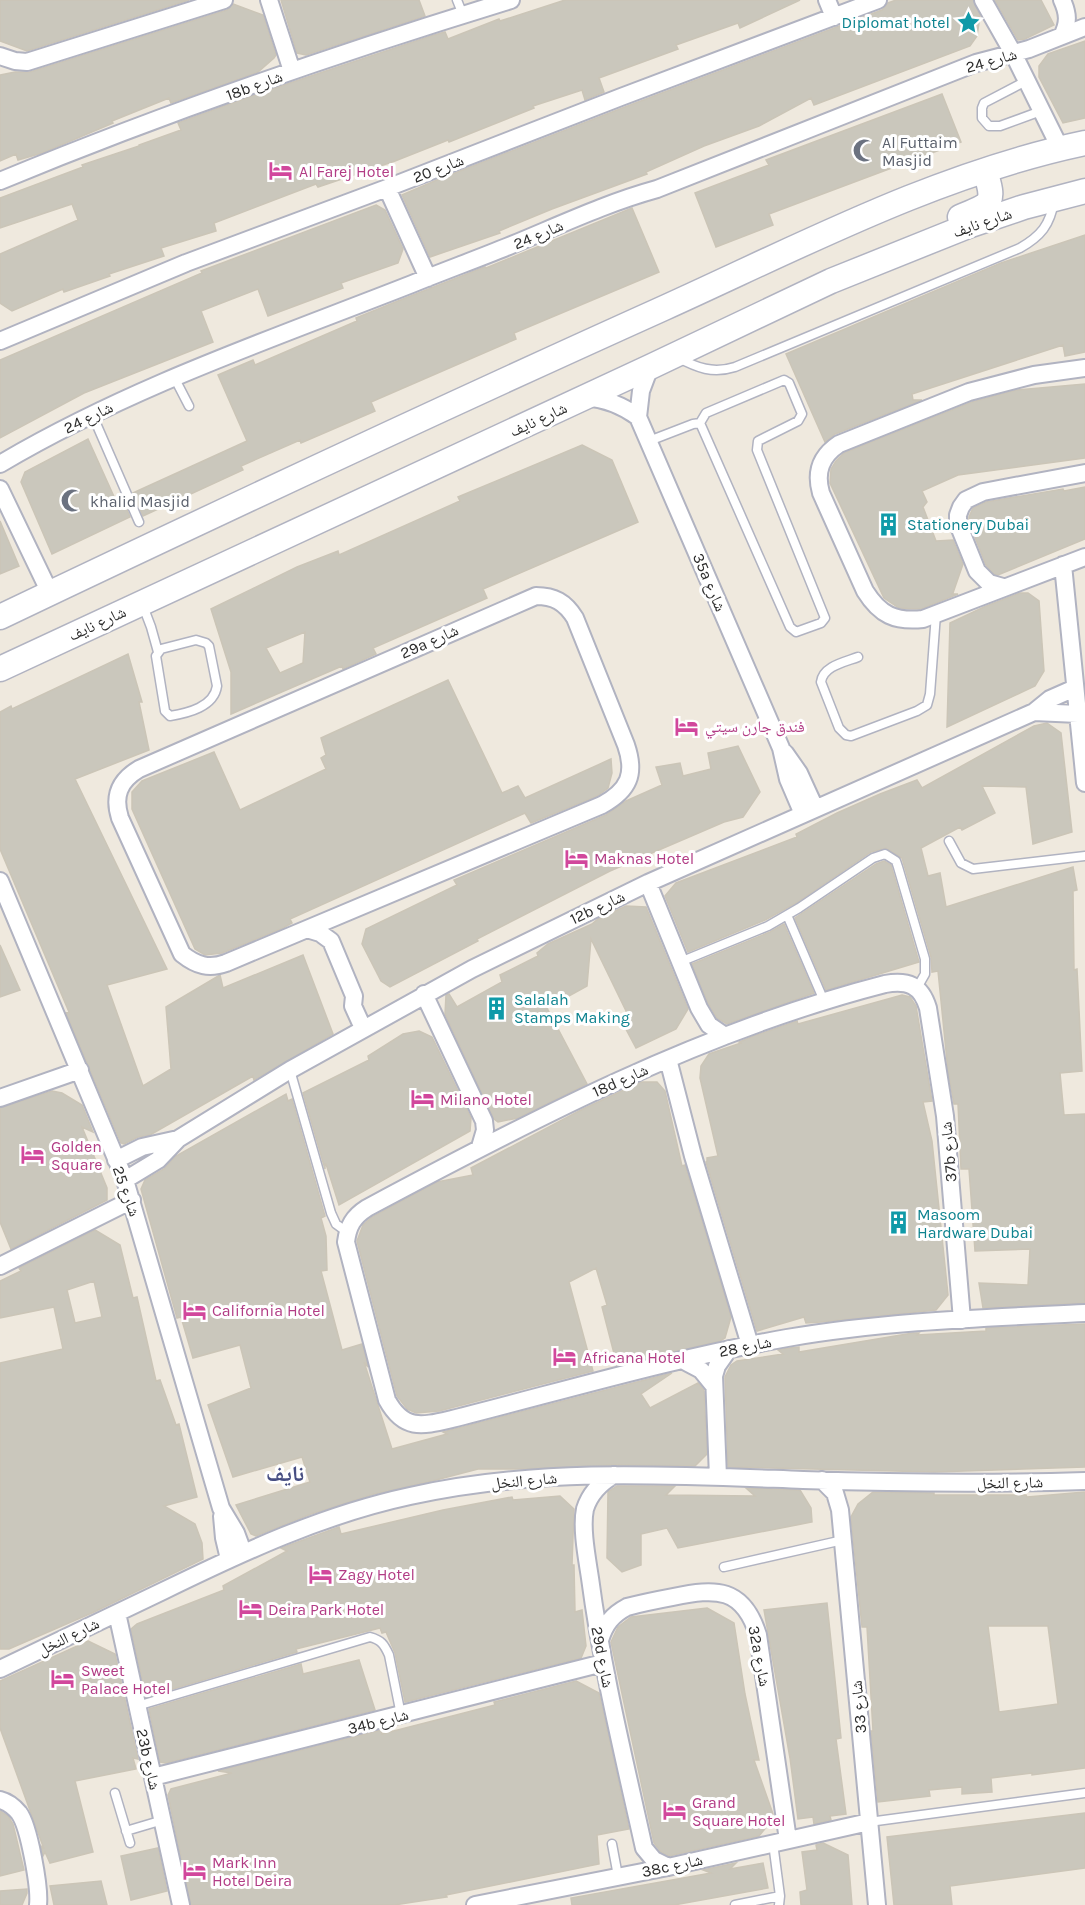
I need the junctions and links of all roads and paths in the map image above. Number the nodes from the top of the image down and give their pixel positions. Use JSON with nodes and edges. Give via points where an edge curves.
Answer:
{"nodes":[{"id":1,"x":224,"y":0,"type":"edge"},
{"id":2,"x":269,"y":0,"type":"edge"},
{"id":3,"x":511,"y":0,"type":"edge"},
{"id":4,"x":827,"y":0,"type":"edge"},
{"id":5,"x":878,"y":0,"type":"edge"},
{"id":6,"x":983,"y":0,"type":"edge"},
{"id":7,"x":1062,"y":0,"type":"edge"},
{"id":8,"x":460,"y":7,"type":"edge"},
{"id":9,"x":834,"y":17,"type":"junction"},
{"id":10,"x":1085,"y":27,"type":"edge"},
{"id":11,"x":1062,"y":36,"type":"junction"},
{"id":12,"x":1013,"y":53,"type":"junction"},
{"id":13,"x":2,"y":57,"type":"edge"},
{"id":14,"x":292,"y":71,"type":"junction"},
{"id":15,"x":1026,"y":81,"type":"junction"},
{"id":16,"x":1041,"y":111,"type":"junction"},
{"id":17,"x":1085,"y":142,"type":"edge"},
{"id":18,"x":1060,"y":148,"type":"junction"},
{"id":19,"x":985,"y":171,"type":"junction"},
{"id":20,"x":0,"y":181,"type":"edge"},
{"id":21,"x":387,"y":188,"type":"junction"},
{"id":22,"x":1085,"y":191,"type":"edge"},
{"id":23,"x":1055,"y":199,"type":"junction"},
{"id":24,"x":892,"y":255,"type":"junction"},
{"id":25,"x":428,"y":278,"type":"junction"},
{"id":26,"x":2,"y":335,"type":"edge"},
{"id":27,"x":674,"y":356,"type":"junction"},
{"id":28,"x":650,"y":367,"type":"junction"},
{"id":29,"x":1085,"y":368,"type":"edge"},
{"id":30,"x":174,"y":377,"type":"junction"},
{"id":31,"x":586,"y":397,"type":"junction"},
{"id":32,"x":189,"y":406,"type":"dead end"},
{"id":33,"x":92,"y":414,"type":"junction"},
{"id":34,"x":638,"y":417,"type":"junction"},
{"id":35,"x":700,"y":423,"type":"junction"},
{"id":36,"x":649,"y":441,"type":"junction"},
{"id":37,"x":0,"y":464,"type":"edge"},
{"id":38,"x":1085,"y":473,"type":"edge"},
{"id":39,"x":0,"y":489,"type":"edge"},
{"id":40,"x":139,"y":522,"type":"dead end"},
{"id":41,"x":1085,"y":556,"type":"edge"},
{"id":42,"x":1063,"y":565,"type":"junction"},
{"id":43,"x":977,"y":571,"type":"junction"},
{"id":44,"x":1002,"y":587,"type":"junction"},
{"id":45,"x":50,"y":593,"type":"junction"},
{"id":46,"x":969,"y":601,"type":"junction"},
{"id":47,"x":142,"y":603,"type":"junction"},
{"id":48,"x":936,"y":614,"type":"junction"},
{"id":49,"x":0,"y":617,"type":"edge"},
{"id":50,"x":158,"y":652,"type":"junction"},
{"id":51,"x":858,"y":657,"type":"dead end"},
{"id":52,"x":0,"y":669,"type":"edge"},
{"id":53,"x":1075,"y":688,"type":"junction"},
{"id":54,"x":1034,"y":712,"type":"junction"},
{"id":55,"x":1078,"y":714,"type":"junction"},
{"id":56,"x":1085,"y":783,"type":"edge"},
{"id":57,"x":809,"y":811,"type":"junction"},
{"id":58,"x":949,"y":841,"type":"dead end"},
{"id":59,"x":1085,"y":856,"type":"edge"},
{"id":60,"x":0,"y":881,"type":"edge"},
{"id":61,"x":648,"y":883,"type":"junction"},
{"id":62,"x":787,"y":915,"type":"junction"},
{"id":63,"x":339,"y":916,"type":"junction"},
{"id":64,"x":307,"y":929,"type":"junction"},
{"id":65,"x":331,"y":941,"type":"junction"},
{"id":66,"x":680,"y":962,"type":"junction"},
{"id":67,"x":917,"y":988,"type":"junction"},
{"id":68,"x":424,"y":994,"type":"junction"},
{"id":69,"x":824,"y":1001,"type":"junction"},
{"id":70,"x":368,"y":1025,"type":"junction"},
{"id":71,"x":725,"y":1036,"type":"junction"},
{"id":72,"x":668,"y":1059,"type":"junction"},
{"id":73,"x":80,"y":1070,"type":"junction"},
{"id":74,"x":290,"y":1070,"type":"junction"},
{"id":75,"x":1,"y":1095,"type":"edge"},
{"id":76,"x":178,"y":1139,"type":"junction"},
{"id":77,"x":480,"y":1147,"type":"junction"},
{"id":78,"x":116,"y":1160,"type":"junction"},
{"id":79,"x":125,"y":1180,"type":"junction"},
{"id":80,"x":132,"y":1200,"type":"junction"},
{"id":81,"x":347,"y":1232,"type":"junction"},
{"id":82,"x":0,"y":1266,"type":"edge"},
{"id":83,"x":1085,"y":1313,"type":"edge"},
{"id":84,"x":962,"y":1320,"type":"junction"},
{"id":85,"x":750,"y":1345,"type":"junction"},
{"id":86,"x":729,"y":1349,"type":"junction"},
{"id":87,"x":682,"y":1360,"type":"junction"},
{"id":88,"x":714,"y":1386,"type":"junction"},
{"id":89,"x":614,"y":1475,"type":"junction"},
{"id":90,"x":718,"y":1477,"type":"junction"},
{"id":91,"x":822,"y":1480,"type":"junction"},
{"id":92,"x":860,"y":1480,"type":"junction"},
{"id":93,"x":1085,"y":1481,"type":"edge"},
{"id":94,"x":840,"y":1510,"type":"junction"},
{"id":95,"x":843,"y":1540,"type":"junction"},
{"id":96,"x":236,"y":1556,"type":"junction"},
{"id":97,"x":724,"y":1567,"type":"dead end"},
{"id":98,"x":117,"y":1613,"type":"junction"},
{"id":99,"x":599,"y":1640,"type":"junction"},
{"id":100,"x":603,"y":1663,"type":"junction"},
{"id":101,"x":0,"y":1668,"type":"edge"},
{"id":102,"x":137,"y":1706,"type":"junction"},
{"id":103,"x":401,"y":1715,"type":"junction"},
{"id":104,"x":153,"y":1777,"type":"junction"},
{"id":105,"x":115,"y":1793,"type":"dead end"},
{"id":106,"x":1085,"y":1793,"type":"edge"},
{"id":107,"x":0,"y":1800,"type":"edge"},
{"id":108,"x":163,"y":1820,"type":"junction"},
{"id":109,"x":869,"y":1822,"type":"junction"},
{"id":110,"x":126,"y":1831,"type":"junction"},
{"id":111,"x":781,"y":1841,"type":"junction"},
{"id":112,"x":130,"y":1843,"type":"dead end"},
{"id":113,"x":612,"y":1844,"type":"dead end"},
{"id":114,"x":644,"y":1848,"type":"junction"},
{"id":115,"x":668,"y":1867,"type":"junction"},
{"id":116,"x":623,"y":1875,"type":"junction"},
{"id":117,"x":779,"y":1900,"type":"edge"},
{"id":118,"x":38,"y":1905,"type":"edge"},
{"id":119,"x":182,"y":1905,"type":"edge"},
{"id":120,"x":475,"y":1905,"type":"edge"},
{"id":121,"x":735,"y":1905,"type":"edge"},
{"id":122,"x":877,"y":1905,"type":"edge"}],
"edges":[{"from":1,"to":13,"type":"street","via":[[27,62]]},
{"from":2,"to":14,"type":"street"},
{"from":3,"to":8,"type":"street","name":"18b شارع"},
{"from":4,"to":9,"type":"street"},
{"from":5,"to":9,"type":"street","name":"شارع 20"},
{"from":6,"to":12,"type":"street"},
{"from":7,"to":11,"type":"street","via":[[1068,20]]},
{"from":8,"to":14,"type":"street","name":"18b شارع"},
{"from":9,"to":21,"type":"street","name":"شارع 20"},
{"from":10,"to":11,"type":"street","name":"شارع 24"},
{"from":11,"to":12,"type":"street","name":"شارع 24"},
{"from":12,"to":15,"type":"street"},
{"from":12,"to":25,"type":"street","name":"شارع 24","via":[[976,63]]},
{"from":14,"to":20,"type":"street","name":"18b شارع"},
{"from":15,"to":16,"type":"street"},
{"from":15,"to":16,"type":"lane","via":[[984,103],[982,118],[989,126],[1000,126]]},
{"from":16,"to":18,"type":"street"},
{"from":17,"to":18,"type":"main road"},
{"from":18,"to":19,"type":"main road"},
{"from":19,"to":24,"type":"main road","via":[[991,194],[987,204],[902,240]]},
{"from":19,"to":45,"type":"main road","via":[[887,207],[574,348]]},
{"from":21,"to":25,"type":"street"},
{"from":21,"to":26,"type":"street","name":"شارع 20"},
{"from":22,"to":23,"type":"main road","name":"شارع نايف"},
{"from":23,"to":24,"type":"main road","name":"شارع نايف"},
{"from":23,"to":27,"type":"lane","via":[[1045,229],[1020,248],[745,363],[713,371]]},
{"from":24,"to":27,"type":"main road","name":"شارع نايف"},
{"from":25,"to":30,"type":"street","name":"شارع 24"},
{"from":27,"to":28,"type":"main road","name":"شارع نايف"},
{"from":28,"to":31,"type":"main road","name":"شارع نايف"},
{"from":28,"to":34,"type":"street"},
{"from":29,"to":48,"type":"street","via":[[1034,375],[969,392],[839,444],[822,459],[818,470],[821,493],[872,603],[895,618],[909,621]]},
{"from":30,"to":32,"type":"lane"},
{"from":30,"to":33,"type":"street","name":"شارع 24"},
{"from":31,"to":34,"type":"street","via":[[619,405]]},
{"from":31,"to":47,"type":"main road","name":"شارع نايف"},
{"from":33,"to":37,"type":"street","name":"شارع 24"},
{"from":33,"to":40,"type":"lane"},
{"from":34,"to":36,"type":"street","name":"35a شارع"},
{"from":35,"to":35,"type":"lane","via":[[790,627],[796,632],[821,623],[825,618],[757,450],[758,441],[798,421],[802,414],[789,383],[784,380],[706,413]]},
{"from":35,"to":36,"type":"lane"},
{"from":36,"to":57,"type":"street","name":"35a شارع","via":[[781,748],[785,771]]},
{"from":38,"to":43,"type":"street","via":[[982,492],[966,500],[958,524]]},
{"from":39,"to":45,"type":"street"},
{"from":41,"to":42,"type":"street"},
{"from":42,"to":44,"type":"street"},
{"from":42,"to":53,"type":"street"},
{"from":43,"to":44,"type":"street","via":[[989,583]]},
{"from":43,"to":46,"type":"street"},
{"from":44,"to":46,"type":"street"},
{"from":45,"to":49,"type":"main road"},
{"from":46,"to":48,"type":"street"},
{"from":47,"to":50,"type":"lane"},
{"from":47,"to":52,"type":"main road","name":"شارع نايف"},
{"from":48,"to":51,"type":"lane","via":[[927,705],[850,736],[839,728],[822,687],[822,677],[828,670]]},
{"from":50,"to":50,"type":"lane","via":[[156,660],[167,714],[174,716],[201,707],[213,698],[217,686],[206,643],[196,640]]},
{"from":53,"to":54,"type":"street","name":"12b شارع","via":[[1050,699]]},
{"from":53,"to":55,"type":"street"},
{"from":54,"to":55,"type":"street","name":"12b شارع"},
{"from":54,"to":57,"type":"street","name":"12b شارع"},
{"from":55,"to":56,"type":"street"},
{"from":57,"to":61,"type":"street","name":"12b شارع"},
{"from":58,"to":59,"type":"lane","via":[[961,863],[974,869]]},
{"from":60,"to":73,"type":"street","name":"شارع 25"},
{"from":61,"to":66,"type":"street"},
{"from":61,"to":68,"type":"street","name":"12b شارع"},
{"from":62,"to":66,"type":"lane","via":[[748,936]]},
{"from":62,"to":67,"type":"lane","via":[[873,858],[891,856],[896,861],[925,958],[925,975]]},
{"from":62,"to":69,"type":"lane"},
{"from":63,"to":64,"type":"street","name":"29a شارع"},
{"from":63,"to":64,"type":"street","name":"29a شارع","via":[[602,805],[625,787],[631,759],[575,618],[559,600],[548,596],[524,600],[139,769],[121,784],[117,795],[120,818],[176,943],[192,962],[215,966]]},
{"from":63,"to":65,"type":"street"},
{"from":64,"to":65,"type":"street"},
{"from":65,"to":70,"type":"street","via":[[354,996],[353,1006]]},
{"from":66,"to":71,"type":"street","via":[[704,1017]]},
{"from":67,"to":69,"type":"street","name":"18d شارع","via":[[896,982]]},
{"from":67,"to":84,"type":"street","name":"37b شارع","via":[[928,1008],[945,1116]]},
{"from":68,"to":70,"type":"street","name":"12b شارع"},
{"from":68,"to":77,"type":"street","via":[[484,1121]]},
{"from":69,"to":71,"type":"street","name":"18d شارع"},
{"from":70,"to":74,"type":"street","name":"12b شارع"},
{"from":71,"to":72,"type":"street","name":"18d شارع"},
{"from":72,"to":77,"type":"street","name":"18d شارع"},
{"from":72,"to":85,"type":"street"},
{"from":73,"to":75,"type":"street"},
{"from":73,"to":78,"type":"street","name":"شارع 25"},
{"from":74,"to":76,"type":"street","name":"12b شارع"},
{"from":74,"to":81,"type":"lane","via":[[330,1213]]},
{"from":76,"to":78,"type":"street","name":"12b شارع","via":[[142,1147]]},
{"from":76,"to":79,"type":"street","name":"12b شارع","via":[[158,1160]]},
{"from":77,"to":81,"type":"street","name":"18d شارع","via":[[367,1208],[351,1222]]},
{"from":78,"to":79,"type":"street","name":"شارع 25"},
{"from":79,"to":80,"type":"street","name":"شارع 25"},
{"from":80,"to":82,"type":"street"},
{"from":80,"to":96,"type":"street","name":"شارع 25","via":[[222,1512],[236,1533]]},
{"from":81,"to":87,"type":"street","name":"شارع 28","via":[[346,1242],[387,1400],[397,1415],[413,1424],[452,1419]]},
{"from":83,"to":84,"type":"street","name":"شارع 28"},
{"from":84,"to":85,"type":"street","name":"شارع 28","via":[[864,1327]]},
{"from":85,"to":86,"type":"street","name":"شارع 28"},
{"from":86,"to":87,"type":"street","name":"شارع 28"},
{"from":86,"to":88,"type":"street","via":[[717,1366]]},
{"from":87,"to":88,"type":"street","via":[[701,1370]]},
{"from":88,"to":90,"type":"street"},
{"from":89,"to":90,"type":"street","name":"شارع النخل"},
{"from":89,"to":96,"type":"street","name":"شارع النخل","via":[[521,1479],[411,1496],[342,1514]]},
{"from":89,"to":99,"type":"street","name":"29d شارع","via":[[595,1490],[585,1512]]},
{"from":90,"to":91,"type":"street","name":"شارع النخل"},
{"from":91,"to":92,"type":"street","name":"شارع النخل"},
{"from":91,"to":94,"type":"street","name":"شارع 33","via":[[835,1493]]},
{"from":92,"to":93,"type":"street","name":"شارع النخل"},
{"from":92,"to":94,"type":"street","via":[[847,1493]]},
{"from":94,"to":95,"type":"street","name":"شارع 33"},
{"from":95,"to":97,"type":"lane"},
{"from":95,"to":109,"type":"street","name":"شارع 33"},
{"from":96,"to":98,"type":"street","name":"شارع النخل"},
{"from":98,"to":101,"type":"street","name":"شارع النخل"},
{"from":98,"to":102,"type":"street","name":"23b شارع"},
{"from":99,"to":100,"type":"street","name":"29d شارع"},
{"from":99,"to":111,"type":"street","name":"32a شارع","via":[[609,1620],[627,1607],[714,1591],[743,1605],[758,1635]]},
{"from":100,"to":103,"type":"street","name":"34b شارع"},
{"from":100,"to":114,"type":"street","name":"29d شارع"},
{"from":102,"to":103,"type":"lane","via":[[370,1637],[379,1639],[389,1654]]},
{"from":102,"to":104,"type":"street","name":"23b شارع"},
{"from":103,"to":104,"type":"street","name":"34b شارع"},
{"from":104,"to":108,"type":"street","name":"23b شارع"},
{"from":105,"to":110,"type":"lane"},
{"from":106,"to":109,"type":"lane"},
{"from":107,"to":118,"type":"street","via":[[14,1807],[25,1825],[37,1880]]},
{"from":108,"to":110,"type":"lane"},
{"from":108,"to":119,"type":"street","name":"23b شارع"},
{"from":109,"to":111,"type":"street","name":"38c شارع"},
{"from":109,"to":122,"type":"street","name":"شارع 33"},
{"from":110,"to":112,"type":"lane"},
{"from":111,"to":115,"type":"street","name":"38c شارع"},
{"from":111,"to":117,"type":"lane"},
{"from":113,"to":116,"type":"lane"},
{"from":114,"to":115,"type":"street","via":[[654,1860]]},
{"from":114,"to":116,"type":"street","via":[[639,1863]]},
{"from":115,"to":116,"type":"street","name":"38c شارع"},
{"from":116,"to":120,"type":"street","name":"38c شارع"},
{"from":117,"to":121,"type":"lane"}]}
